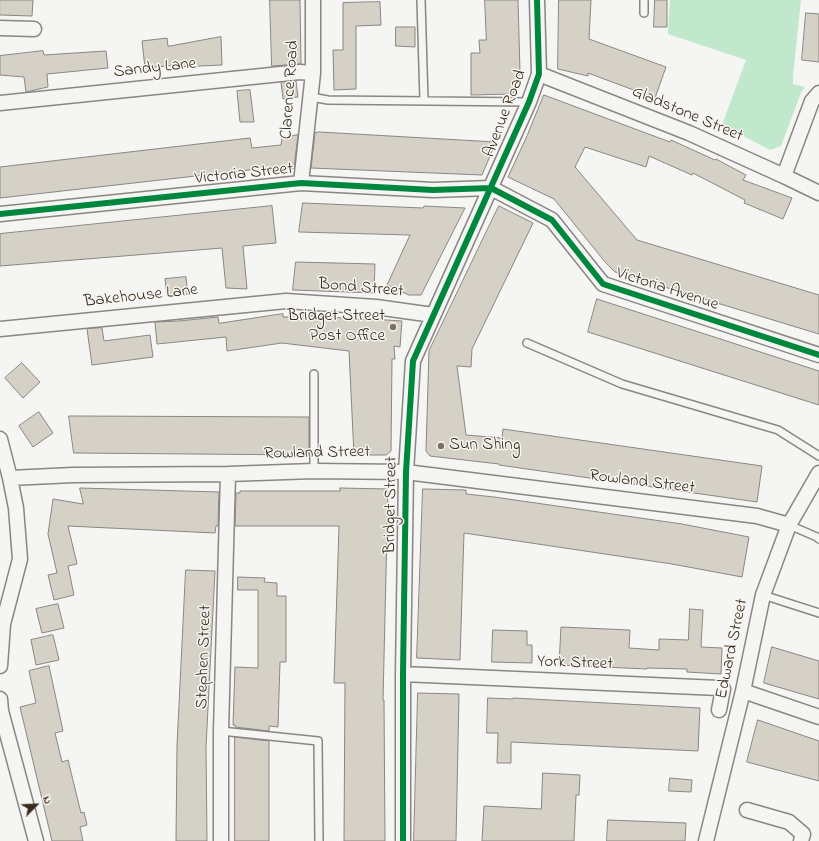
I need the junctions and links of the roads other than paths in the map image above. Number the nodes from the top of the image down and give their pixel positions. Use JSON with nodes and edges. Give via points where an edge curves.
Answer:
{"nodes":[{"id":1,"x":313,"y":0,"type":"edge"},
{"id":2,"x":421,"y":0,"type":"edge"},
{"id":3,"x":537,"y":0,"type":"edge"},
{"id":4,"x":644,"y":0,"type":"edge"},
{"id":5,"x":644,"y":13,"type":"dead end"},
{"id":6,"x":0,"y":28,"type":"edge"},
{"id":7,"x":34,"y":30,"type":"dead end"},
{"id":8,"x":313,"y":73,"type":"junction"},
{"id":9,"x":539,"y":74,"type":"junction"},
{"id":10,"x":819,"y":93,"type":"edge"},
{"id":11,"x":311,"y":97,"type":"junction"},
{"id":12,"x":424,"y":101,"type":"junction"},
{"id":13,"x":529,"y":102,"type":"junction"},
{"id":14,"x":0,"y":103,"type":"edge"},
{"id":15,"x":784,"y":176,"type":"junction"},
{"id":16,"x":301,"y":183,"type":"junction"},
{"id":17,"x":491,"y":188,"type":"junction"},
{"id":18,"x":819,"y":193,"type":"edge"},
{"id":19,"x":0,"y":214,"type":"edge"},
{"id":20,"x":286,"y":301,"type":"joint"},
{"id":21,"x":433,"y":315,"type":"junction"},
{"id":22,"x":0,"y":329,"type":"edge"},
{"id":23,"x":527,"y":343,"type":"dead end"},
{"id":24,"x":819,"y":355,"type":"edge"},
{"id":25,"x":314,"y":374,"type":"dead end"},
{"id":26,"x":0,"y":439,"type":"edge"},
{"id":27,"x":819,"y":456,"type":"edge"},
{"id":28,"x":314,"y":471,"type":"junction"},
{"id":29,"x":406,"y":472,"type":"junction"},
{"id":30,"x":819,"y":473,"type":"edge"},
{"id":31,"x":228,"y":474,"type":"junction"},
{"id":32,"x":10,"y":478,"type":"junction"},
{"id":33,"x":789,"y":525,"type":"junction"},
{"id":34,"x":819,"y":539,"type":"edge"},
{"id":35,"x":763,"y":595,"type":"junction"},
{"id":36,"x":819,"y":613,"type":"edge"},
{"id":37,"x":0,"y":666,"type":"edge"},
{"id":38,"x":403,"y":674,"type":"junction"},
{"id":39,"x":743,"y":691,"type":"junction"},
{"id":40,"x":0,"y":699,"type":"edge"},
{"id":41,"x":719,"y":710,"type":"dead end"},
{"id":42,"x":819,"y":717,"type":"edge"},
{"id":43,"x":221,"y":731,"type":"junction"},
{"id":44,"x":747,"y":810,"type":"dead end"},
{"id":45,"x":36,"y":841,"type":"edge"},
{"id":46,"x":221,"y":841,"type":"edge"},
{"id":47,"x":319,"y":841,"type":"edge"},
{"id":48,"x":402,"y":841,"type":"edge"},
{"id":49,"x":706,"y":841,"type":"edge"},
{"id":50,"x":801,"y":841,"type":"edge"}],
"edges":[{"from":1,"to":8,"type":"street","name":"Clarence Road"},
{"from":2,"to":12,"type":"lane"},
{"from":3,"to":9,"type":"street","name":"Avenue Road"},
{"from":4,"to":5,"type":"lane"},
{"from":6,"to":7,"type":"street"},
{"from":8,"to":11,"type":"street","name":"Clarence Road"},
{"from":8,"to":14,"type":"street","name":"Sandy Lane","via":[[300,72]]},
{"from":9,"to":13,"type":"street","name":"Avenue Road"},
{"from":9,"to":15,"type":"street","name":"Gladstone Street","via":[[689,133]]},
{"from":10,"to":15,"type":"street","via":[[812,101]]},
{"from":11,"to":12,"type":"lane","via":[[328,100]]},
{"from":11,"to":16,"type":"street","name":"Clarence Road"},
{"from":12,"to":13,"type":"lane"},
{"from":13,"to":17,"type":"street","name":"Avenue Road"},
{"from":15,"to":18,"type":"street","name":"Gladstone Street"},
{"from":16,"to":17,"type":"street","name":"Victoria Street","via":[[433,190]]},
{"from":16,"to":19,"type":"street","name":"Victoria Street"},
{"from":17,"to":21,"type":"street","name":"Bridget Street"},
{"from":17,"to":24,"type":"street","name":"Victoria Avenue","via":[[552,220],[603,284]]},
{"from":20,"to":21,"type":"street","name":"Bond Street","via":[[376,307]]},
{"from":20,"to":22,"type":"street","name":"Bakehouse Lane"},
{"from":21,"to":29,"type":"street","name":"Bridget Street","via":[[413,361]]},
{"from":23,"to":27,"type":"lane","via":[[622,384],[778,430]]},
{"from":25,"to":28,"type":"lane"},
{"from":26,"to":32,"type":"street"},
{"from":28,"to":29,"type":"street","name":"Rowland Street"},
{"from":28,"to":31,"type":"street","name":"Rowland Street"},
{"from":29,"to":33,"type":"street","name":"Rowland Street","via":[[757,516]]},
{"from":29,"to":38,"type":"street","name":"Bridget Street"},
{"from":30,"to":33,"type":"street","name":"Edward Street"},
{"from":31,"to":32,"type":"street","name":"Rowland Street"},
{"from":31,"to":43,"type":"street","name":"Stephen Street"},
{"from":32,"to":37,"type":"street","via":[[16,508],[20,559],[3,624]]},
{"from":33,"to":34,"type":"lane"},
{"from":33,"to":35,"type":"street","name":"Edward Street"},
{"from":35,"to":36,"type":"lane"},
{"from":35,"to":39,"type":"street","name":"Edward Street"},
{"from":38,"to":41,"type":"street","name":"York Street","via":[[719,688],[723,689]]},
{"from":38,"to":48,"type":"street","name":"Bridget Street"},
{"from":39,"to":42,"type":"street"},
{"from":39,"to":49,"type":"street","name":"Edward Street"},
{"from":40,"to":45,"type":"street"},
{"from":43,"to":46,"type":"street","name":"Stephen Street"},
{"from":43,"to":47,"type":"lane","via":[[318,741]]},
{"from":44,"to":50,"type":"street","via":[[788,822],[803,834]]}]}
